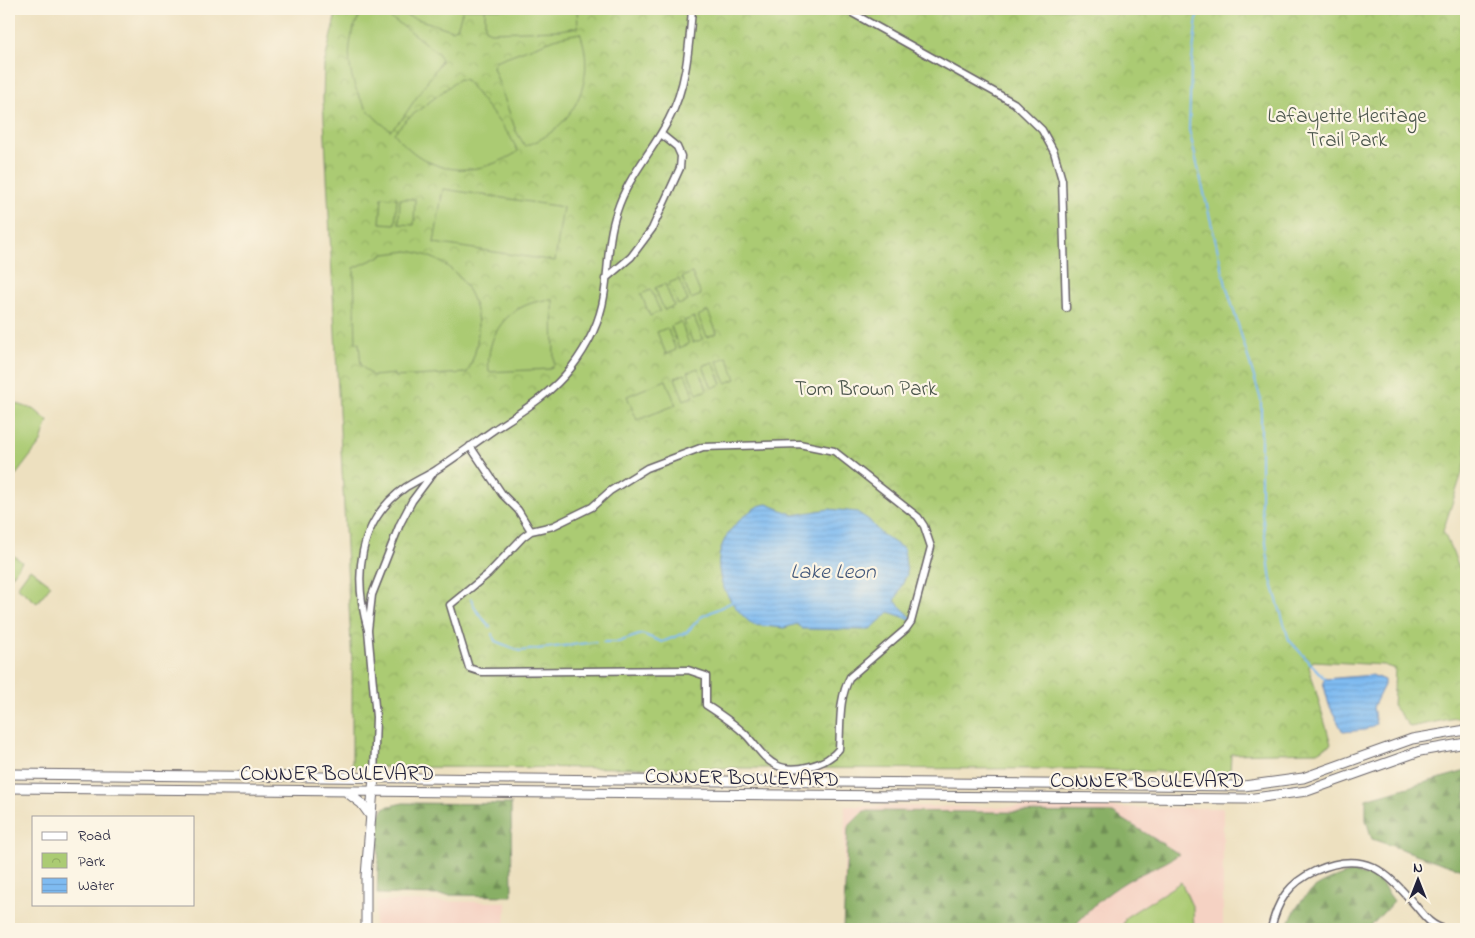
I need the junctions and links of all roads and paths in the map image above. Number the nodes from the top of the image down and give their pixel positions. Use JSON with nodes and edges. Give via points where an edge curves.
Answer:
{"nodes":[{"id":1,"x":692,"y":9,"type":"edge"},
{"id":2,"x":845,"y":9,"type":"edge"},
{"id":3,"x":661,"y":134,"type":"junction"},
{"id":4,"x":605,"y":279,"type":"junction"},
{"id":5,"x":1066,"y":308,"type":"dead end"},
{"id":6,"x":470,"y":446,"type":"junction"},
{"id":7,"x":435,"y":470,"type":"junction"},
{"id":8,"x":531,"y":532,"type":"junction"},
{"id":9,"x":368,"y":630,"type":"junction"},
{"id":10,"x":1466,"y":730,"type":"edge"},
{"id":11,"x":1466,"y":743,"type":"edge"},
{"id":12,"x":9,"y":774,"type":"edge"},
{"id":13,"x":374,"y":777,"type":"junction"},
{"id":14,"x":681,"y":780,"type":"junction"},
{"id":15,"x":1218,"y":786,"type":"junction"},
{"id":16,"x":9,"y":788,"type":"edge"},
{"id":17,"x":344,"y":791,"type":"junction"},
{"id":18,"x":372,"y":791,"type":"junction"},
{"id":19,"x":682,"y":793,"type":"junction"},
{"id":20,"x":1219,"y":799,"type":"junction"},
{"id":21,"x":370,"y":815,"type":"junction"},
{"id":22,"x":366,"y":929,"type":"edge"},
{"id":23,"x":1271,"y":929,"type":"edge"},
{"id":24,"x":1446,"y":929,"type":"edge"}],
"edges":[{"from":1,"to":3,"type":"street","via":[[684,76],[678,100]]},
{"from":2,"to":5,"type":"street","via":[[1014,103],[1042,130],[1054,152],[1062,180]]},
{"from":3,"to":4,"type":"street","via":[[623,194],[612,227]]},
{"from":3,"to":4,"type":"street","via":[[677,147],[681,156],[680,168],[652,229],[631,257]]},
{"from":4,"to":6,"type":"street","via":[[600,315],[571,368],[541,397]]},
{"from":6,"to":7,"type":"street"},
{"from":6,"to":8,"type":"street"},
{"from":7,"to":9,"type":"street","via":[[412,501],[389,549],[372,595]]},
{"from":7,"to":9,"type":"street","via":[[397,495],[375,522],[365,545],[359,572],[360,598]]},
{"from":8,"to":8,"type":"street","via":[[450,605],[469,668],[481,672],[688,670],[706,676],[706,705],[746,735],[777,766],[814,766],[839,749],[842,693],[850,676],[911,622],[931,547],[918,517],[899,500],[848,460],[824,447],[800,444],[703,447],[647,468],[592,506],[553,526]]},
{"from":9,"to":13,"type":"street","via":[[376,717]]},
{"from":10,"to":15,"type":"main road","name":"CONNER BOULEVARD","via":[[1412,739],[1303,778]]},
{"from":11,"to":20,"type":"main road","name":"CONNER BOULEVARD","via":[[1420,751],[1307,791],[1263,798]]},
{"from":12,"to":13,"type":"main road","name":"CONNER BOULEVARD"},
{"from":13,"to":14,"type":"main road","name":"CONNER BOULEVARD"},
{"from":13,"to":18,"type":"main road"},
{"from":14,"to":15,"type":"main road","name":"CONNER BOULEVARD"},
{"from":14,"to":19,"type":"main road"},
{"from":15,"to":20,"type":"main road"},
{"from":16,"to":17,"type":"main road","name":"CONNER BOULEVARD"},
{"from":17,"to":18,"type":"main road","name":"CONNER BOULEVARD"},
{"from":17,"to":21,"type":"main road","via":[[362,804]]},
{"from":18,"to":19,"type":"main road","name":"CONNER BOULEVARD"},
{"from":18,"to":21,"type":"main road"},
{"from":19,"to":20,"type":"main road","name":"CONNER BOULEVARD"},
{"from":21,"to":22,"type":"main road"},
{"from":23,"to":24,"type":"street","via":[[1281,899],[1300,878],[1328,865],[1351,862],[1363,862],[1390,876],[1426,920]]}]}
